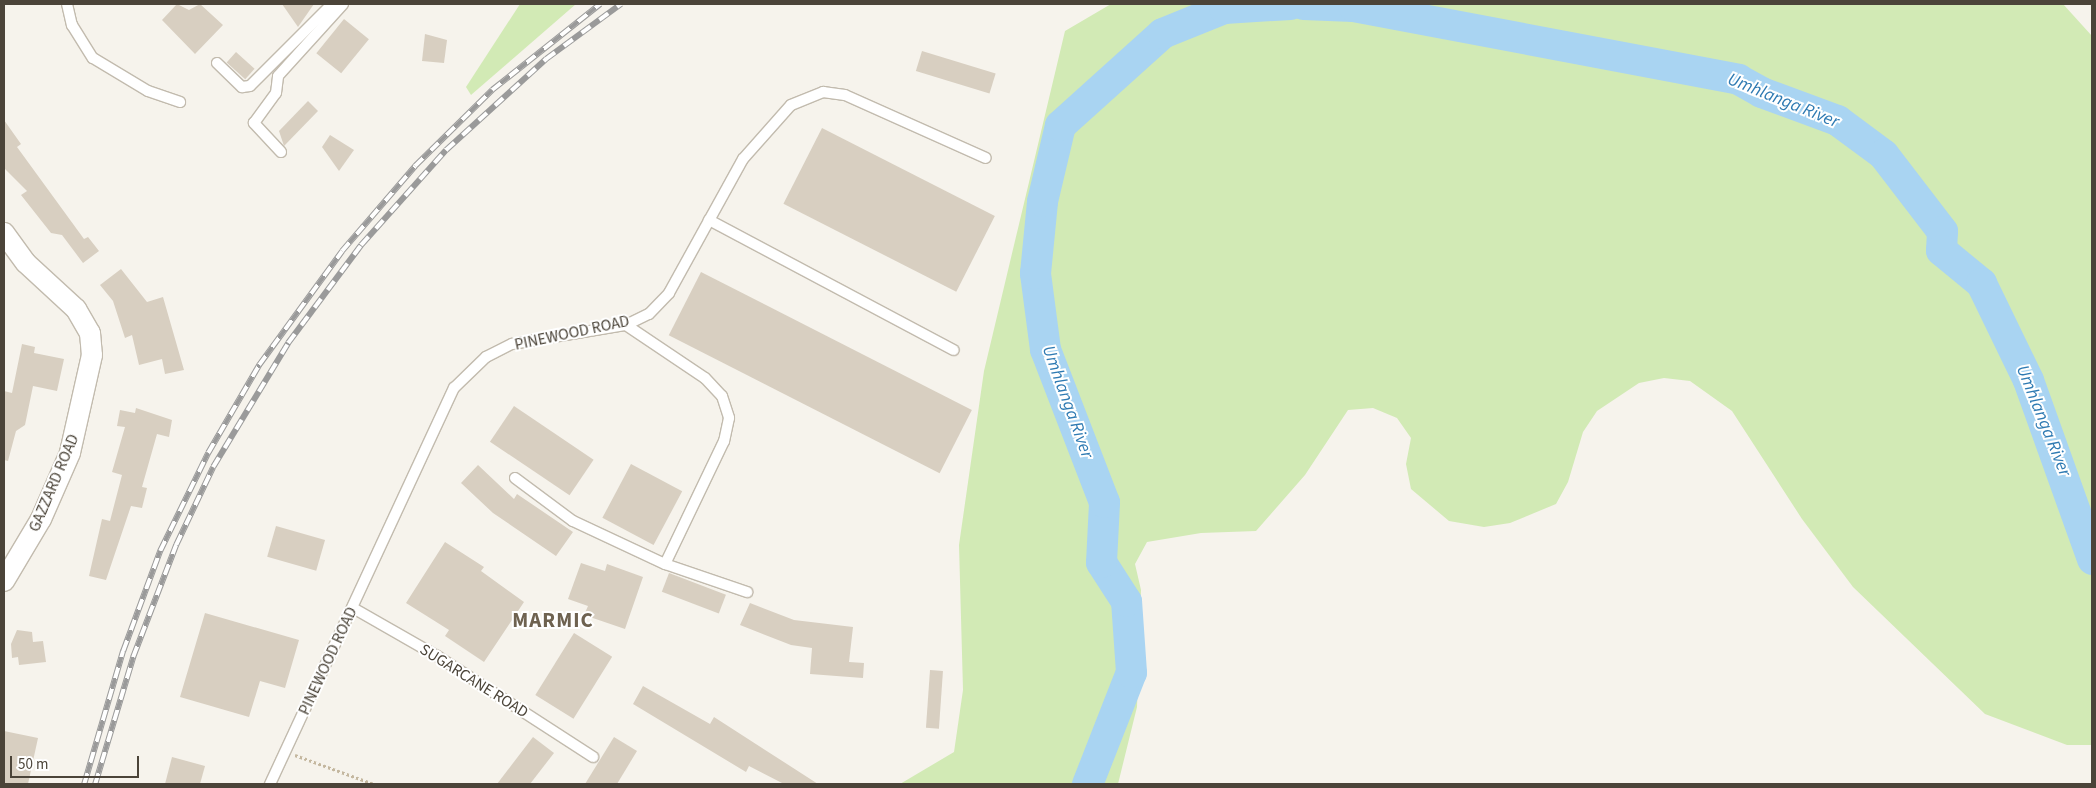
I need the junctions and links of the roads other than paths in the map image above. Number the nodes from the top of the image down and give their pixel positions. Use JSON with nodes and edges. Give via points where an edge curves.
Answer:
{"nodes":[{"id":1,"x":67,"y":4,"type":"edge"},
{"id":2,"x":332,"y":4,"type":"edge"},
{"id":3,"x":343,"y":4,"type":"edge"},
{"id":4,"x":217,"y":63,"type":"dead end"},
{"id":5,"x":180,"y":102,"type":"dead end"},
{"id":6,"x":282,"y":152,"type":"dead end"},
{"id":7,"x":986,"y":158,"type":"dead end"},
{"id":8,"x":709,"y":220,"type":"junction"},
{"id":9,"x":4,"y":233,"type":"edge"},
{"id":10,"x":626,"y":325,"type":"junction"},
{"id":11,"x":954,"y":350,"type":"dead end"},
{"id":12,"x":515,"y":478,"type":"dead end"},
{"id":13,"x":665,"y":564,"type":"junction"},
{"id":14,"x":4,"y":580,"type":"edge"},
{"id":15,"x":747,"y":592,"type":"dead end"},
{"id":16,"x":353,"y":608,"type":"junction"},
{"id":17,"x":593,"y":757,"type":"dead end"},
{"id":18,"x":270,"y":784,"type":"edge"}],
"edges":[{"from":1,"to":5,"type":"lane","via":[[72,25],[93,58],[148,91]]},
{"from":2,"to":4,"type":"lane","via":[[250,86],[242,87]]},
{"from":3,"to":6,"type":"lane","via":[[278,76],[276,93],[254,123]]},
{"from":7,"to":8,"type":"lane","name":"PINEWOOD ROAD","via":[[845,95],[823,92],[790,105],[742,159]]},
{"from":8,"to":10,"type":"lane","name":"PINEWOOD ROAD","via":[[669,293],[649,314]]},
{"from":8,"to":11,"type":"lane"},
{"from":9,"to":14,"type":"street","name":"GAZZARD ROAD","via":[[26,263],[76,309],[90,334],[92,355],[70,453],[37,527]]},
{"from":10,"to":13,"type":"lane","via":[[705,378],[722,396],[729,418],[724,441]]},
{"from":10,"to":16,"type":"lane","name":"PINEWOOD ROAD","via":[[512,344],[486,357],[454,388]]},
{"from":12,"to":13,"type":"lane","via":[[573,521]]},
{"from":13,"to":15,"type":"lane"},
{"from":16,"to":17,"type":"lane","name":"SUGARCANE ROAD","via":[[437,656]]},
{"from":16,"to":18,"type":"lane","name":"PINEWOOD ROAD"}]}
